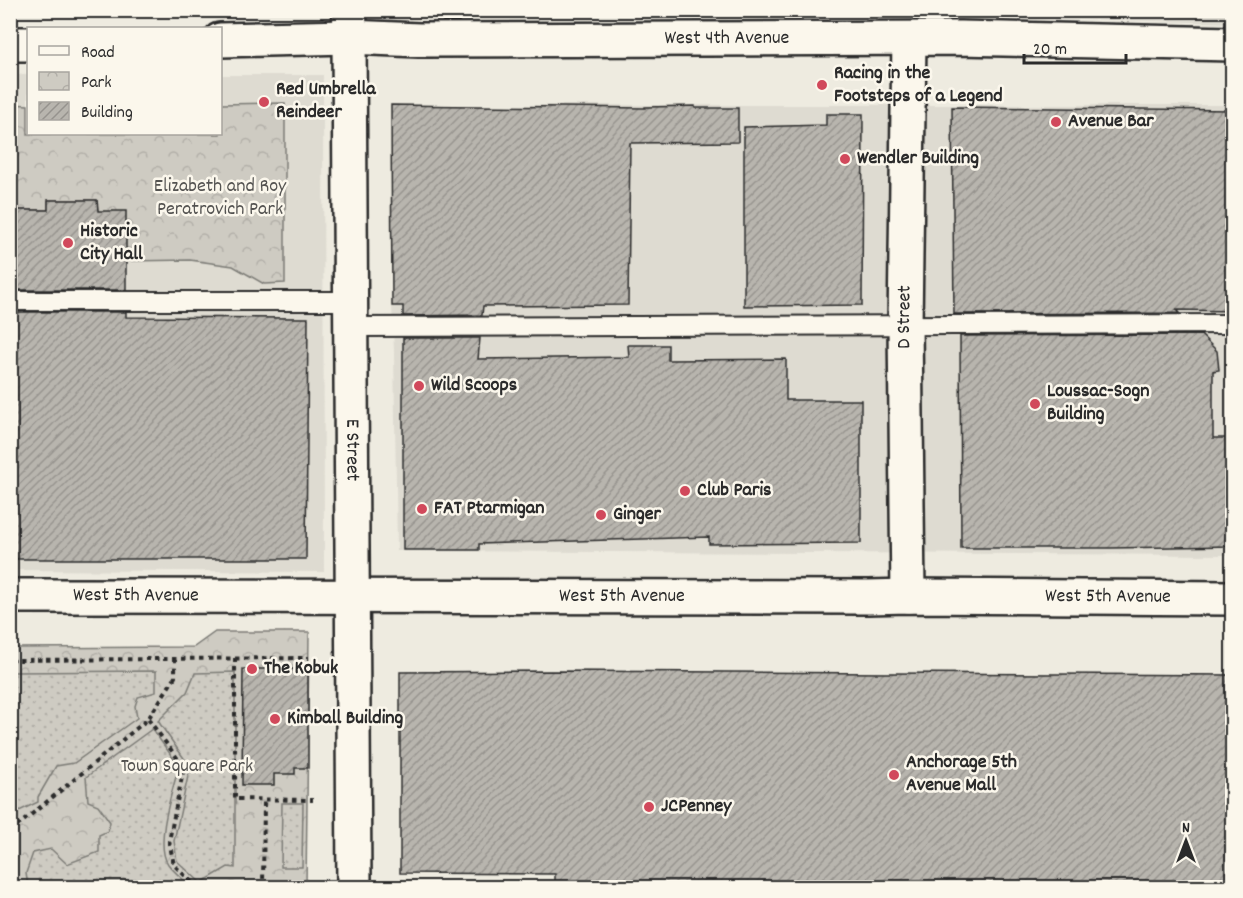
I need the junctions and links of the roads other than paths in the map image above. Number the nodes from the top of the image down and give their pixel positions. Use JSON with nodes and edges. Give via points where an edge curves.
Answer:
{"nodes":[{"id":1,"x":350,"y":24,"type":"edge"},
{"id":2,"x":909,"y":39,"type":"junction"},
{"id":3,"x":222,"y":40,"type":"edge"},
{"id":4,"x":10,"y":44,"type":"edge"},
{"id":5,"x":27,"y":44,"type":"edge"},
{"id":6,"x":1233,"y":44,"type":"edge"},
{"id":7,"x":10,"y":301,"type":"edge"},
{"id":8,"x":352,"y":314,"type":"junction"},
{"id":9,"x":1233,"y":324,"type":"edge"},
{"id":10,"x":905,"y":325,"type":"junction"},
{"id":11,"x":10,"y":596,"type":"edge"},
{"id":12,"x":908,"y":596,"type":"junction"},
{"id":13,"x":352,"y":597,"type":"junction"},
{"id":14,"x":1233,"y":598,"type":"edge"},
{"id":15,"x":354,"y":888,"type":"edge"}],
"edges":[{"from":1,"to":2,"type":"street","name":"West 4th Avenue","via":[[418,40]]},
{"from":1,"to":3,"type":"street","name":"West 4th Avenue"},
{"from":1,"to":8,"type":"street","name":"E Street"},
{"from":2,"to":6,"type":"street","name":"West 4th Avenue"},
{"from":2,"to":10,"type":"street","name":"D Street"},
{"from":4,"to":5,"type":"street"},
{"from":7,"to":8,"type":"lane"},
{"from":8,"to":10,"type":"lane"},
{"from":8,"to":13,"type":"street","name":"E Street"},
{"from":9,"to":10,"type":"lane"},
{"from":10,"to":12,"type":"street","name":"D Street"},
{"from":11,"to":13,"type":"street","name":"West 5th Avenue"},
{"from":12,"to":13,"type":"street","name":"West 5th Avenue"},
{"from":12,"to":14,"type":"street","name":"West 5th Avenue"},
{"from":13,"to":15,"type":"street","name":"E Street"}]}
